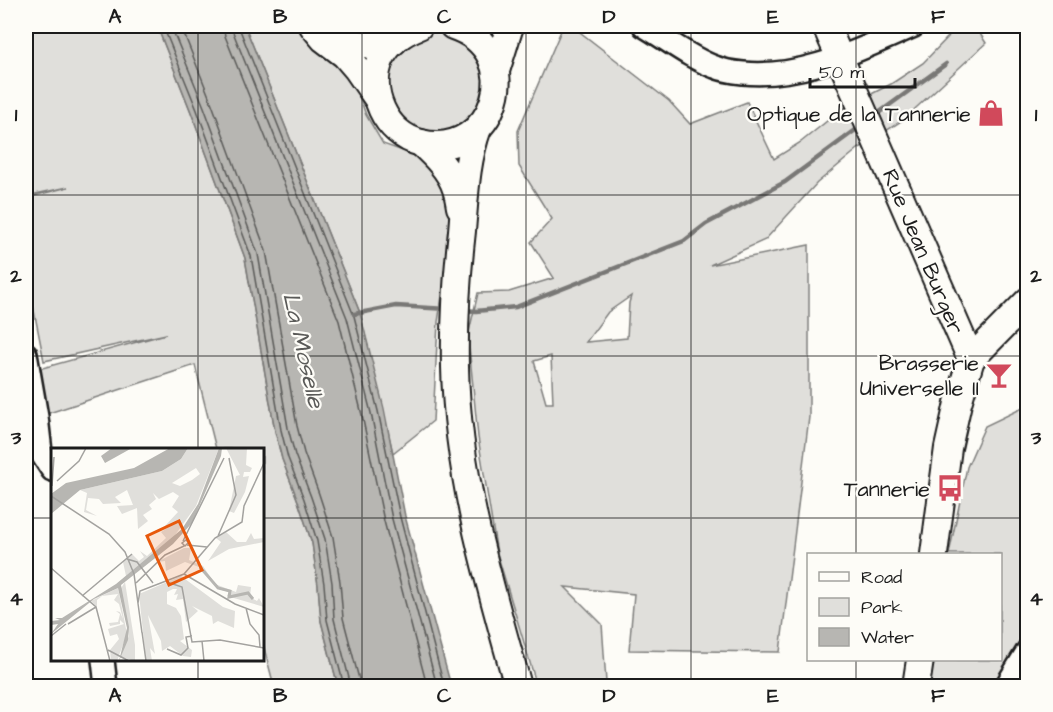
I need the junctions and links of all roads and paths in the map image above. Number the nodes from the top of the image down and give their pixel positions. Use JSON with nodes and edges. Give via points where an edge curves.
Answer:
{"nodes":[{"id":1,"x":313,"y":26,"type":"edge"},
{"id":2,"x":321,"y":26,"type":"edge"},
{"id":3,"x":510,"y":26,"type":"edge"},
{"id":4,"x":644,"y":26,"type":"edge"},
{"id":5,"x":826,"y":26,"type":"edge"},
{"id":6,"x":914,"y":26,"type":"edge"},
{"id":7,"x":465,"y":27,"type":"edge"},
{"id":8,"x":406,"y":31,"type":"edge"},
{"id":9,"x":840,"y":57,"type":"junction"},
{"id":10,"x":496,"y":71,"type":"junction"},
{"id":11,"x":377,"y":98,"type":"junction"},
{"id":12,"x":478,"y":128,"type":"junction"},
{"id":13,"x":421,"y":143,"type":"junction"},
{"id":14,"x":463,"y":220,"type":"junction"},
{"id":15,"x":1028,"y":301,"type":"edge"},
{"id":16,"x":26,"y":354,"type":"edge"},
{"id":17,"x":971,"y":359,"type":"junction"},
{"id":18,"x":26,"y":430,"type":"edge"},
{"id":19,"x":41,"y":452,"type":"junction"},
{"id":20,"x":51,"y":468,"type":"edge"},
{"id":21,"x":934,"y":553,"type":"edge"},
{"id":22,"x":1028,"y":650,"type":"edge"},
{"id":23,"x":103,"y":661,"type":"edge"},
{"id":24,"x":920,"y":661,"type":"edge"},
{"id":25,"x":106,"y":687,"type":"edge"},
{"id":26,"x":518,"y":687,"type":"edge"},
{"id":27,"x":916,"y":687,"type":"edge"},
{"id":28,"x":1006,"y":687,"type":"edge"}],
"edges":[{"from":1,"to":11,"type":"main road","via":[[345,55]]},
{"from":2,"to":8,"type":"main road","via":[[344,40],[368,44]]},
{"from":3,"to":10,"type":"main road"},
{"from":4,"to":9,"type":"street","via":[[726,71],[772,74],[809,68]]},
{"from":5,"to":9,"type":"main road","name":"Rue Jean Burger"},
{"from":6,"to":9,"type":"street"},
{"from":7,"to":10,"type":"main road","via":[[490,54]]},
{"from":8,"to":11,"type":"main road","via":[[382,58],[376,78]]},
{"from":9,"to":17,"type":"main road","name":"Rue Jean Burger"},
{"from":10,"to":12,"type":"main road","via":[[497,92],[490,112]]},
{"from":11,"to":13,"type":"main road","via":[[393,126]]},
{"from":12,"to":13,"type":"main road","via":[[461,140]]},
{"from":12,"to":14,"type":"main road","via":[[469,156]]},
{"from":13,"to":14,"type":"main road","via":[[445,169],[455,187]]},
{"from":14,"to":26,"type":"main road","via":[[455,336],[458,413],[478,538]]},
{"from":15,"to":17,"type":"main road"},
{"from":16,"to":19,"type":"street"},
{"from":17,"to":21,"type":"main road","name":"Rue Jean Burger","via":[[948,448]]},
{"from":18,"to":19,"type":"street"},
{"from":19,"to":20,"type":"street"},
{"from":22,"to":28,"type":"street"},
{"from":23,"to":25,"type":"street"},
{"from":24,"to":27,"type":"main road"}]}
